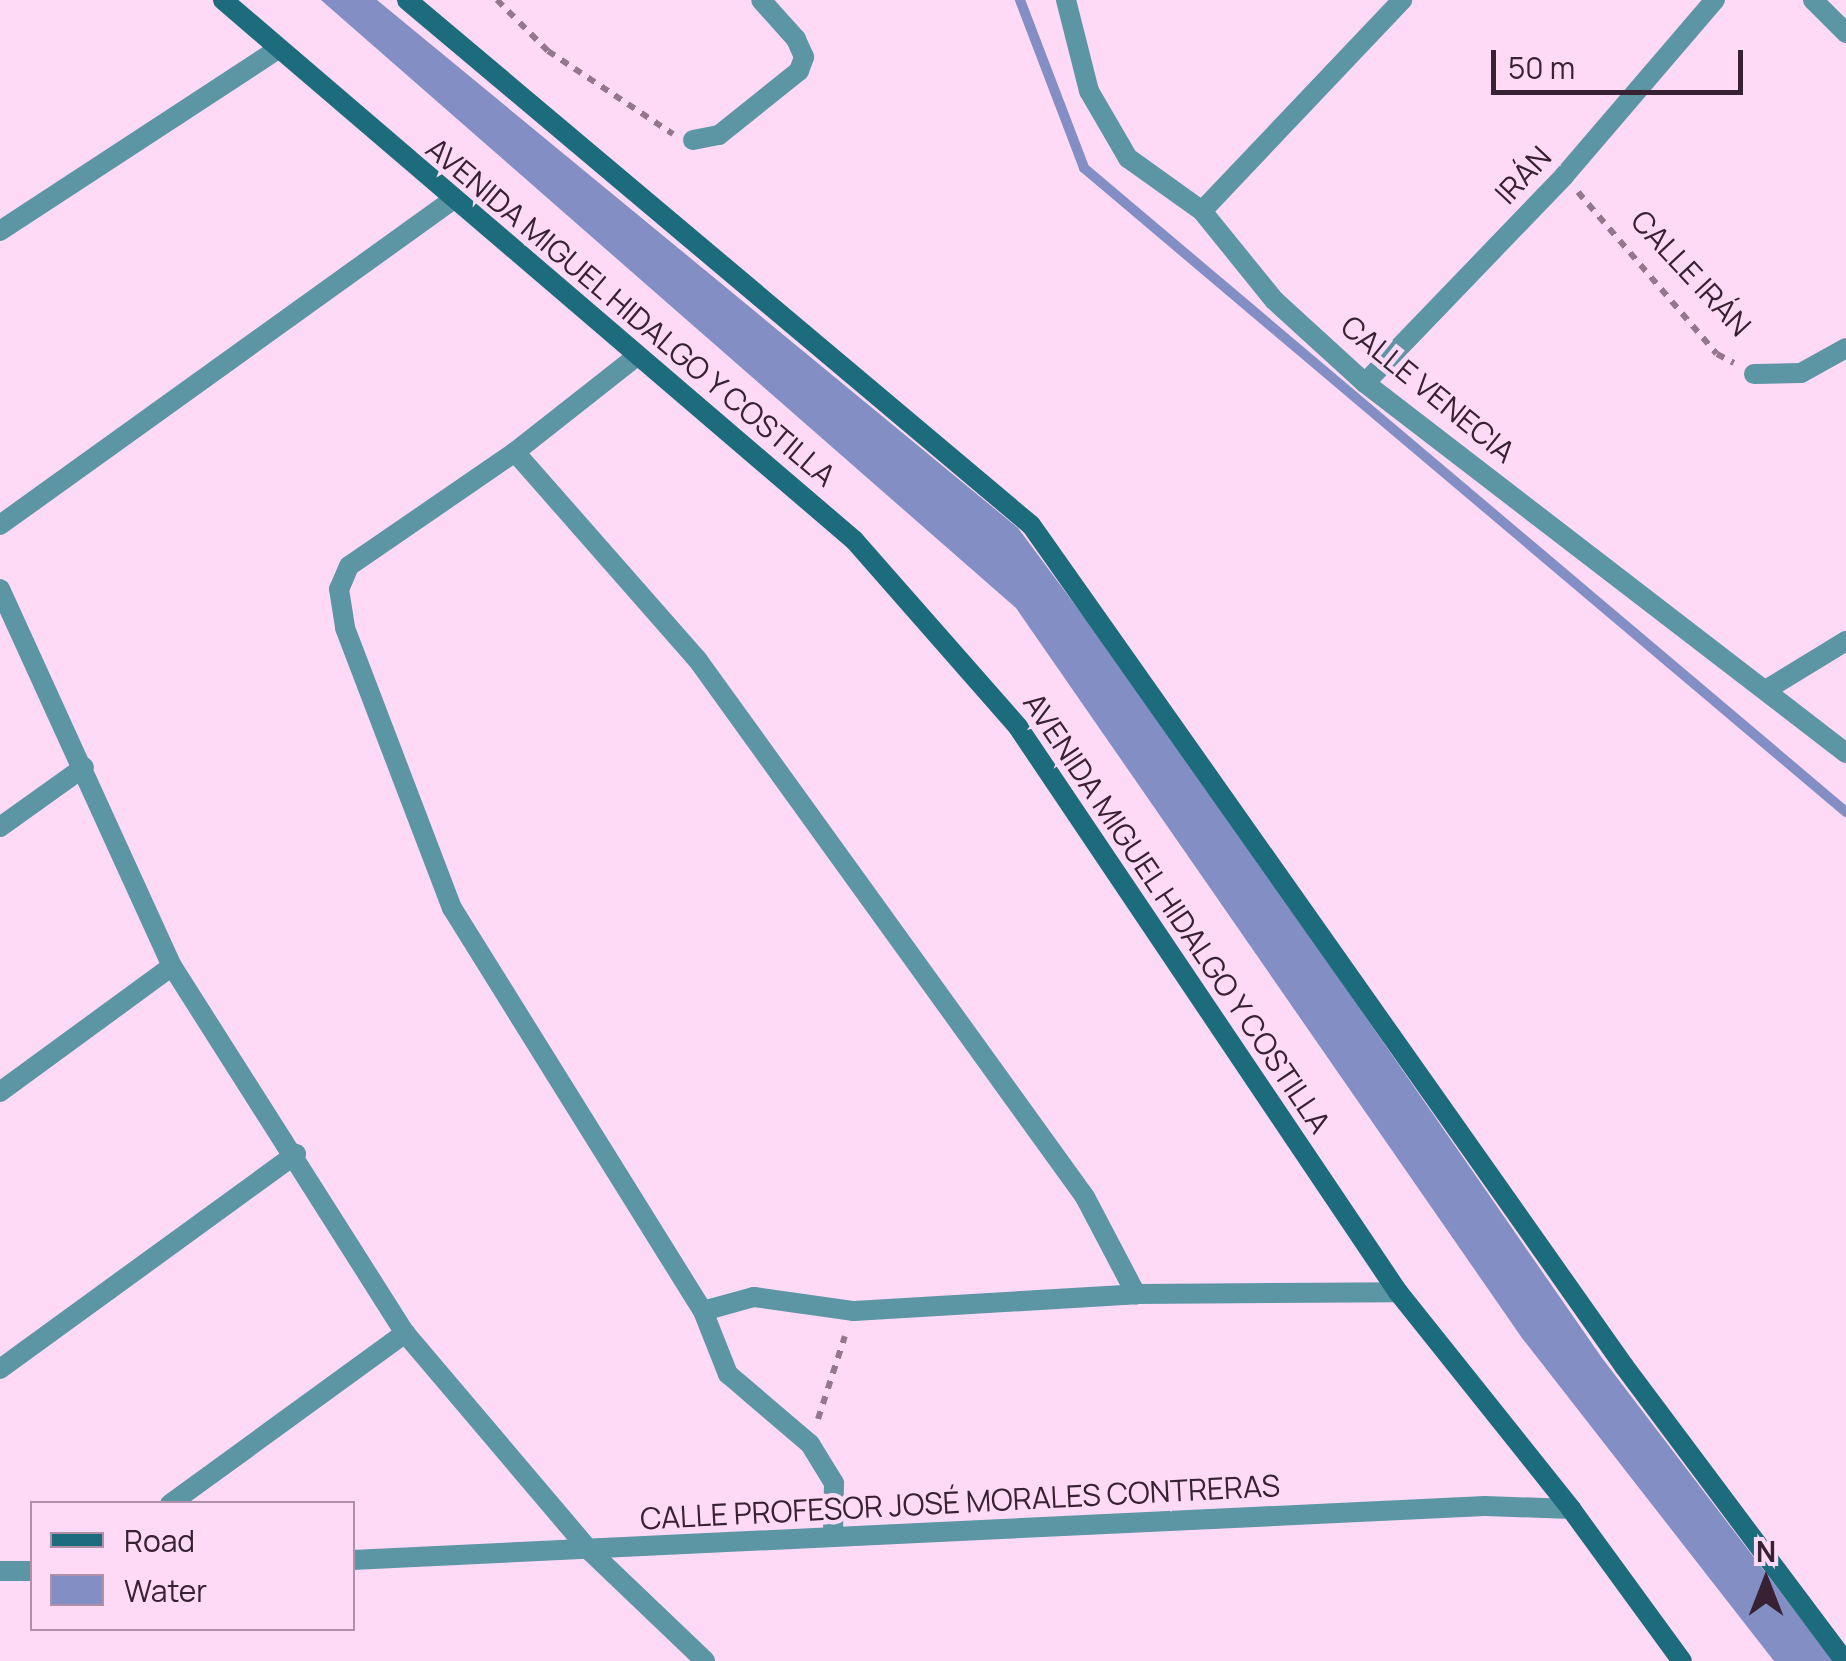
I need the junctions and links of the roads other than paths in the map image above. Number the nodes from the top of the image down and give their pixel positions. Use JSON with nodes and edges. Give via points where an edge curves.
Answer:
{"nodes":[{"id":1,"x":223,"y":0,"type":"edge"},
{"id":2,"x":761,"y":0,"type":"edge"},
{"id":3,"x":1066,"y":0,"type":"edge"},
{"id":4,"x":1402,"y":0,"type":"edge"},
{"id":5,"x":414,"y":2,"type":"edge"},
{"id":6,"x":1709,"y":2,"type":"edge"},
{"id":7,"x":1826,"y":4,"type":"edge"},
{"id":8,"x":1846,"y":33,"type":"edge"},
{"id":9,"x":278,"y":49,"type":"junction"},
{"id":10,"x":693,"y":140,"type":"road end"},
{"id":11,"x":451,"y":202,"type":"junction"},
{"id":12,"x":1202,"y":211,"type":"junction"},
{"id":13,"x":0,"y":231,"type":"edge"},
{"id":14,"x":1846,"y":348,"type":"edge"},
{"id":15,"x":638,"y":356,"type":"junction"},
{"id":16,"x":1754,"y":374,"type":"road end"},
{"id":17,"x":1365,"y":383,"type":"junction"},
{"id":18,"x":515,"y":452,"type":"junction"},
{"id":19,"x":0,"y":525,"type":"edge"},
{"id":20,"x":0,"y":589,"type":"edge"},
{"id":21,"x":1846,"y":641,"type":"edge"},
{"id":22,"x":1770,"y":688,"type":"junction"},
{"id":23,"x":1846,"y":752,"type":"edge"},
{"id":24,"x":84,"y":767,"type":"junction"},
{"id":25,"x":0,"y":826,"type":"edge"},
{"id":26,"x":172,"y":966,"type":"junction"},
{"id":27,"x":0,"y":1092,"type":"edge"},
{"id":28,"x":296,"y":1154,"type":"junction"},
{"id":29,"x":1398,"y":1292,"type":"junction"},
{"id":30,"x":1136,"y":1294,"type":"junction"},
{"id":31,"x":703,"y":1310,"type":"junction"},
{"id":32,"x":405,"y":1333,"type":"junction"},
{"id":33,"x":0,"y":1370,"type":"edge"},
{"id":34,"x":174,"y":1501,"type":"edge"},
{"id":35,"x":1571,"y":1509,"type":"junction"},
{"id":36,"x":833,"y":1534,"type":"junction"},
{"id":37,"x":590,"y":1551,"type":"junction"},
{"id":38,"x":355,"y":1560,"type":"edge"},
{"id":39,"x":30,"y":1570,"type":"edge"},
{"id":40,"x":0,"y":1572,"type":"edge"},
{"id":41,"x":705,"y":1661,"type":"edge"},
{"id":42,"x":1682,"y":1661,"type":"edge"},
{"id":43,"x":1845,"y":1661,"type":"edge"}],
"edges":[{"from":1,"to":9,"type":"main road","name":"AVENIDA MIGUEL HIDALGO Y COSTILLA"},
{"from":2,"to":10,"type":"street","via":[[796,39],[804,57],[799,71],[719,135]]},
{"from":3,"to":12,"type":"street","name":"CALLE VENECIA","via":[[1089,91],[1128,158]]},
{"from":4,"to":12,"type":"street"},
{"from":5,"to":43,"type":"main road","via":[[1031,524],[1624,1366]]},
{"from":6,"to":17,"type":"street","name":"IRÁN","via":[[1564,176]]},
{"from":7,"to":8,"type":"street"},
{"from":9,"to":11,"type":"main road","name":"AVENIDA MIGUEL HIDALGO Y COSTILLA"},
{"from":9,"to":13,"type":"street"},
{"from":11,"to":15,"type":"main road","name":"AVENIDA MIGUEL HIDALGO Y COSTILLA"},
{"from":11,"to":19,"type":"street"},
{"from":12,"to":17,"type":"street","name":"CALLE VENECIA","via":[[1274,300]]},
{"from":14,"to":16,"type":"street","name":"CALLE IRÁN","via":[[1801,372]]},
{"from":15,"to":18,"type":"street"},
{"from":15,"to":29,"type":"main road","name":"AVENIDA MIGUEL HIDALGO Y COSTILLA","via":[[854,540],[1018,726]]},
{"from":17,"to":22,"type":"street","name":"CALLE VENECIA"},
{"from":18,"to":30,"type":"street","via":[[698,659],[1085,1197]]},
{"from":18,"to":31,"type":"street","via":[[350,566],[340,588],[345,628],[452,908]]},
{"from":20,"to":24,"type":"street"},
{"from":21,"to":22,"type":"street"},
{"from":22,"to":23,"type":"street","name":"CALLE VENECIA"},
{"from":24,"to":25,"type":"street"},
{"from":24,"to":26,"type":"street"},
{"from":26,"to":27,"type":"street"},
{"from":26,"to":28,"type":"street"},
{"from":28,"to":32,"type":"street"},
{"from":28,"to":33,"type":"street"},
{"from":29,"to":30,"type":"street"},
{"from":29,"to":35,"type":"main road","name":"AVENIDA MIGUEL HIDALGO Y COSTILLA"},
{"from":30,"to":31,"type":"street","via":[[854,1310],[754,1296]]},
{"from":31,"to":36,"type":"street","via":[[728,1374],[810,1444],[834,1484]]},
{"from":32,"to":34,"type":"street"},
{"from":32,"to":37,"type":"street"},
{"from":35,"to":36,"type":"street","name":"CALLE PROFESOR JOSÉ MORALES CONTRERAS","via":[[1485,1506]]},
{"from":35,"to":42,"type":"main road","name":"AVENIDA MIGUEL HIDALGO Y COSTILLA"},
{"from":36,"to":37,"type":"street","name":"CALLE PROFESOR JOSÉ MORALES CONTRERAS"},
{"from":37,"to":38,"type":"street","name":"CALLE PROFESOR JOSÉ MORALES CONTRERAS"},
{"from":37,"to":41,"type":"street"},
{"from":39,"to":40,"type":"street"}]}
